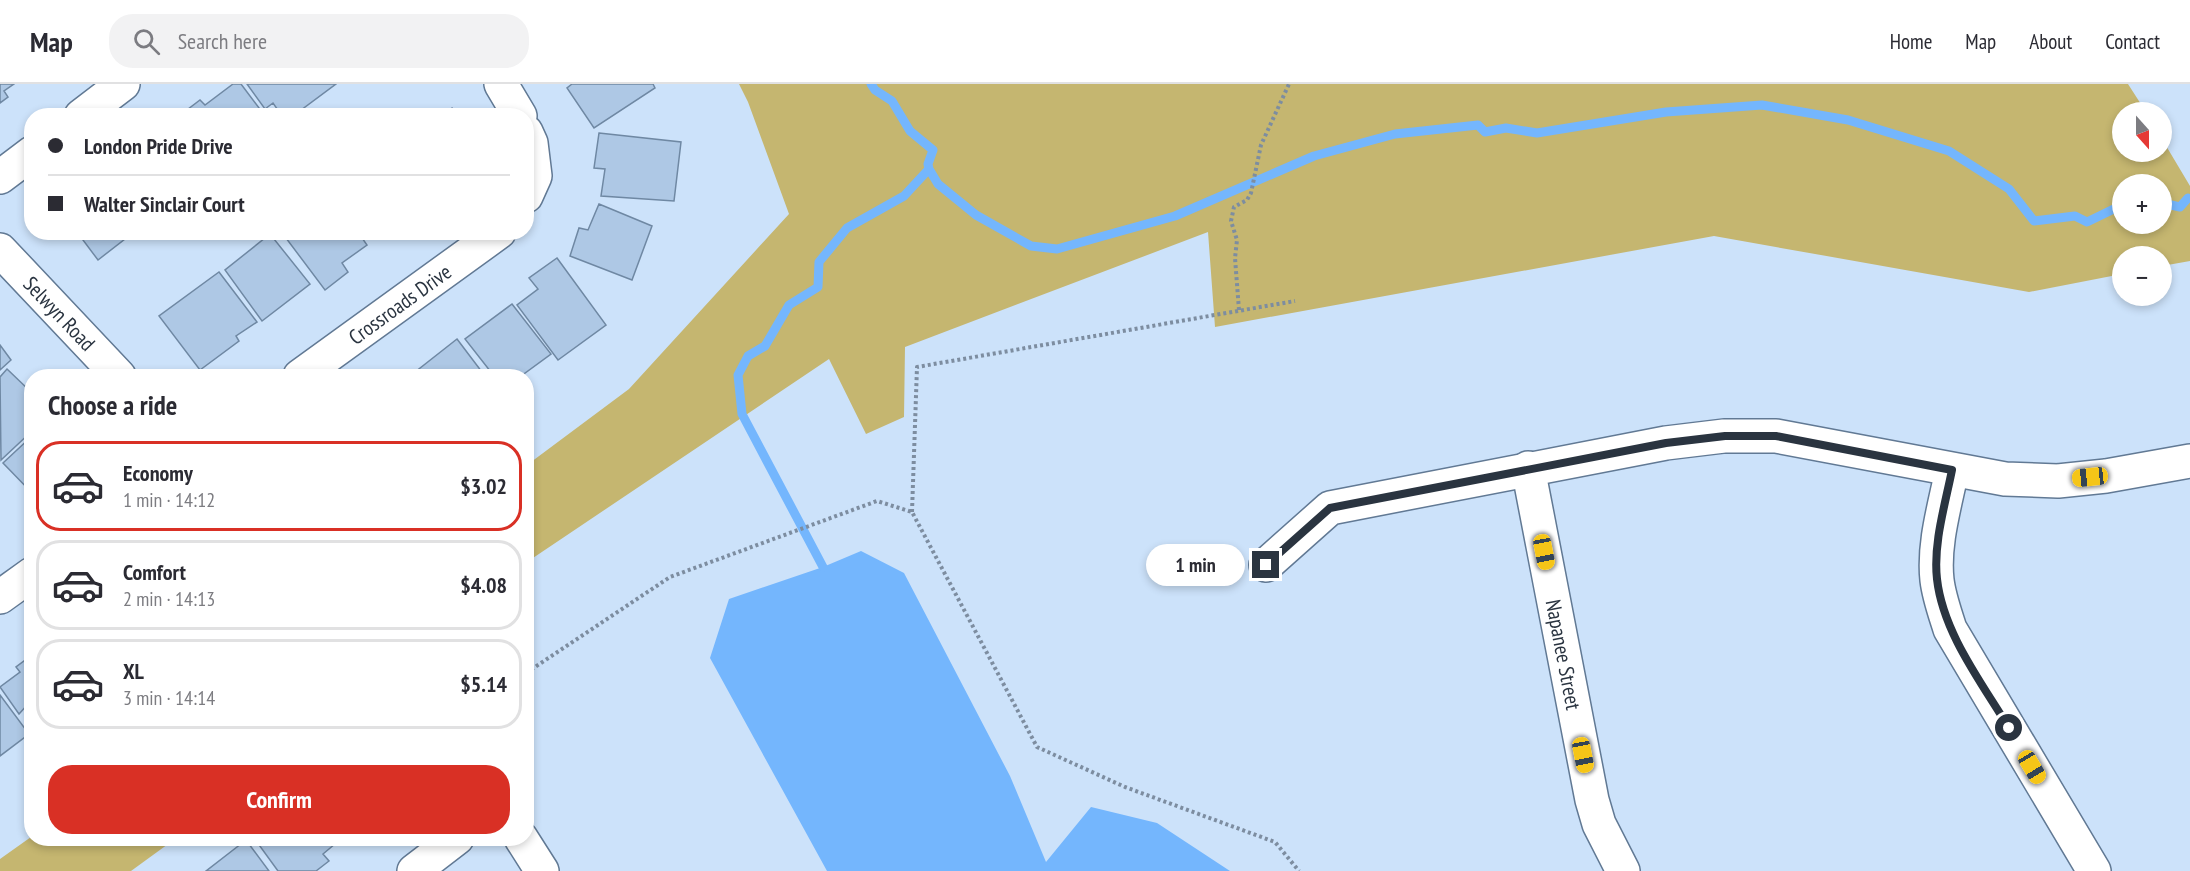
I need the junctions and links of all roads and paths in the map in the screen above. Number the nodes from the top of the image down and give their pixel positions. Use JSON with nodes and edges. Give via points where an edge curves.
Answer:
{"nodes":[{"id":1,"x":123,"y":84,"type":"edge"},
{"id":2,"x":501,"y":84,"type":"edge"},
{"id":3,"x":1288,"y":84,"type":"edge"},
{"id":4,"x":92,"y":108,"type":"edge"},
{"id":5,"x":515,"y":108,"type":"edge"},
{"id":6,"x":24,"y":159,"type":"edge"},
{"id":7,"x":0,"y":177,"type":"edge"},
{"id":8,"x":488,"y":240,"type":"edge"},
{"id":9,"x":0,"y":250,"type":"edge"},
{"id":10,"x":1295,"y":301,"type":"dead end"},
{"id":11,"x":1239,"y":310,"type":"junction"},
{"id":12,"x":112,"y":369,"type":"edge"},
{"id":13,"x":310,"y":369,"type":"edge"},
{"id":14,"x":2190,"y":461,"type":"edge"},
{"id":15,"x":1528,"y":468,"type":"junction"},
{"id":16,"x":1952,"y":470,"type":"junction"},
{"id":17,"x":912,"y":512,"type":"junction"},
{"id":18,"x":1266,"y":565,"type":"dead end"},
{"id":19,"x":24,"y":580,"type":"edge"},
{"id":20,"x":0,"y":597,"type":"edge"},
{"id":21,"x":534,"y":668,"type":"edge"},
{"id":22,"x":447,"y":846,"type":"edge"},
{"id":23,"x":526,"y":846,"type":"edge"},
{"id":24,"x":414,"y":871,"type":"edge"},
{"id":25,"x":542,"y":871,"type":"edge"},
{"id":26,"x":1299,"y":871,"type":"edge"},
{"id":27,"x":1623,"y":871,"type":"edge"},
{"id":28,"x":2094,"y":871,"type":"edge"}],
"edges":[{"from":1,"to":4,"type":"street"},
{"from":2,"to":5,"type":"street"},
{"from":3,"to":11,"type":"path","via":[[1260,145],[1251,193],[1234,207],[1231,221],[1237,240],[1234,258]]},
{"from":6,"to":7,"type":"street"},
{"from":8,"to":13,"type":"street","name":"Crossroads Drive"},
{"from":9,"to":12,"type":"street","name":"Selwyn Road"},
{"from":10,"to":11,"type":"path"},
{"from":11,"to":17,"type":"path","via":[[917,367]]},
{"from":14,"to":16,"type":"street","via":[[2058,481],[2005,479]]},
{"from":15,"to":16,"type":"street","via":[[1666,443],[1725,436],[1776,436]]},
{"from":15,"to":18,"type":"street","via":[[1330,508]]},
{"from":15,"to":27,"type":"street","name":"Napanee Street","via":[[1592,800],[1599,824]]},
{"from":16,"to":28,"type":"street","via":[[1937,555],[1940,600],[1950,629]]},
{"from":17,"to":21,"type":"path","via":[[878,501],[670,577]]},
{"from":17,"to":26,"type":"path","via":[[1037,747],[1125,787],[1275,842]]},
{"from":19,"to":20,"type":"street"},
{"from":22,"to":24,"type":"street"},
{"from":23,"to":25,"type":"street"}]}
